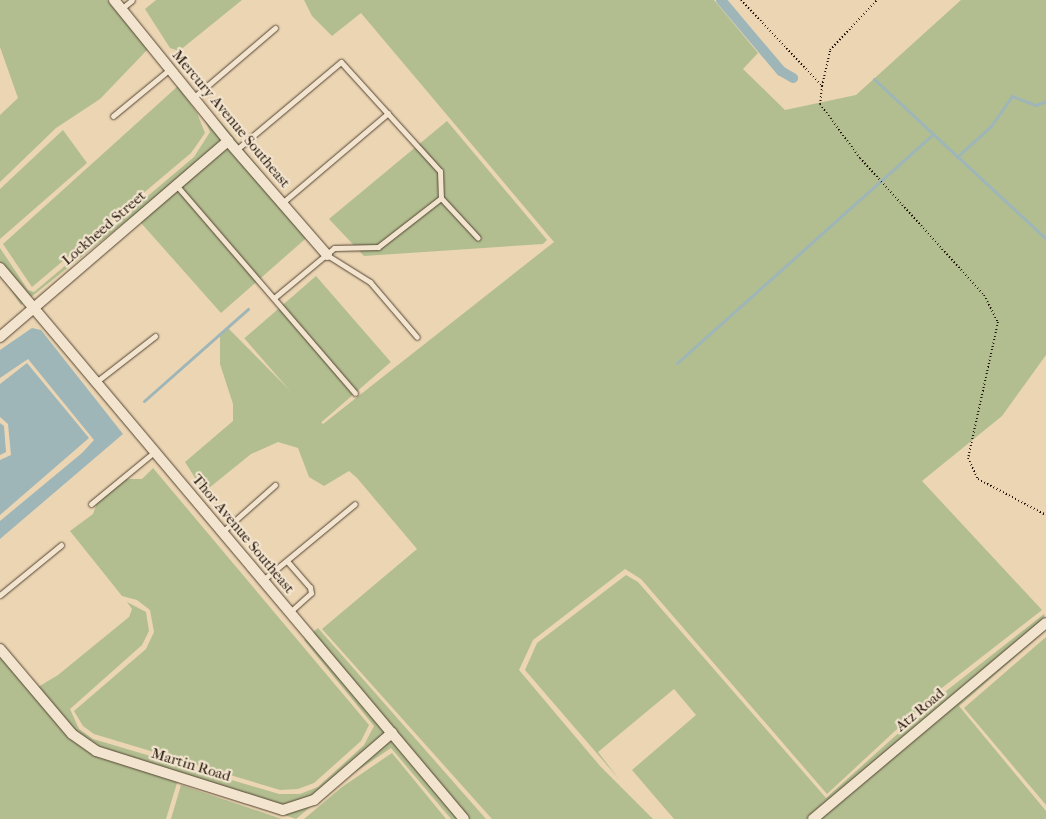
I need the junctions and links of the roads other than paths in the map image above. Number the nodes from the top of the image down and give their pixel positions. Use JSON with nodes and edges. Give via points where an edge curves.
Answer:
{"nodes":[{"id":1,"x":114,"y":0,"type":"edge"},
{"id":2,"x":132,"y":0,"type":"edge"},
{"id":3,"x":121,"y":9,"type":"junction"},
{"id":4,"x":275,"y":28,"type":"dead end"},
{"id":5,"x":170,"y":69,"type":"junction"},
{"id":6,"x":193,"y":98,"type":"junction"},
{"id":7,"x":388,"y":113,"type":"junction"},
{"id":8,"x":114,"y":116,"type":"dead end"},
{"id":9,"x":228,"y":142,"type":"junction"},
{"id":10,"x":236,"y":150,"type":"junction"},
{"id":11,"x":177,"y":186,"type":"junction"},
{"id":12,"x":441,"y":198,"type":"junction"},
{"id":13,"x":282,"y":203,"type":"junction"},
{"id":14,"x":478,"y":238,"type":"dead end"},
{"id":15,"x":327,"y":255,"type":"junction"},
{"id":16,"x":0,"y":268,"type":"edge"},
{"id":17,"x":274,"y":298,"type":"junction"},
{"id":18,"x":34,"y":309,"type":"junction"},
{"id":19,"x":155,"y":336,"type":"dead end"},
{"id":20,"x":417,"y":337,"type":"dead end"},
{"id":21,"x":0,"y":338,"type":"edge"},
{"id":22,"x":96,"y":383,"type":"junction"},
{"id":23,"x":355,"y":393,"type":"dead end"},
{"id":24,"x":154,"y":452,"type":"junction"},
{"id":25,"x":276,"y":485,"type":"dead end"},
{"id":26,"x":91,"y":504,"type":"dead end"},
{"id":27,"x":355,"y":504,"type":"dead end"},
{"id":28,"x":222,"y":533,"type":"junction"},
{"id":29,"x":61,"y":545,"type":"dead end"},
{"id":30,"x":287,"y":560,"type":"junction"},
{"id":31,"x":263,"y":581,"type":"junction"},
{"id":32,"x":0,"y":595,"type":"edge"},
{"id":33,"x":290,"y":612,"type":"junction"},
{"id":34,"x":1046,"y":624,"type":"edge"},
{"id":35,"x":0,"y":649,"type":"edge"},
{"id":36,"x":392,"y":733,"type":"junction"},
{"id":37,"x":464,"y":819,"type":"edge"},
{"id":38,"x":813,"y":819,"type":"edge"}],
"edges":[{"from":1,"to":3,"type":"street","name":"Mercury Avenue Southeast"},
{"from":2,"to":3,"type":"lane"},
{"from":3,"to":5,"type":"street","name":"Mercury Avenue Southeast"},
{"from":4,"to":6,"type":"lane"},
{"from":5,"to":6,"type":"street","name":"Mercury Avenue Southeast"},
{"from":5,"to":8,"type":"lane"},
{"from":6,"to":9,"type":"street","name":"Mercury Avenue Southeast"},
{"from":7,"to":10,"type":"lane","via":[[341,62]]},
{"from":7,"to":12,"type":"lane","via":[[440,170]]},
{"from":7,"to":13,"type":"lane"},
{"from":9,"to":10,"type":"street","name":"Mercury Avenue Southeast"},
{"from":9,"to":11,"type":"street","name":"Lockheed Street"},
{"from":10,"to":13,"type":"street","name":"Mercury Avenue Southeast"},
{"from":11,"to":17,"type":"lane"},
{"from":11,"to":18,"type":"street","name":"Lockheed Street"},
{"from":12,"to":14,"type":"lane"},
{"from":12,"to":15,"type":"lane","via":[[378,247],[334,248]]},
{"from":13,"to":15,"type":"street","name":"Mercury Avenue Southeast"},
{"from":15,"to":17,"type":"lane"},
{"from":15,"to":20,"type":"lane","via":[[370,282]]},
{"from":16,"to":18,"type":"street","name":"Thor Avenue Southeast"},
{"from":17,"to":23,"type":"lane"},
{"from":18,"to":21,"type":"street","name":"Lockheed Street"},
{"from":18,"to":22,"type":"street","name":"Thor Avenue Southeast"},
{"from":19,"to":22,"type":"lane"},
{"from":22,"to":24,"type":"street","name":"Thor Avenue Southeast"},
{"from":24,"to":26,"type":"lane"},
{"from":24,"to":28,"type":"street","name":"Thor Avenue Southeast"},
{"from":25,"to":28,"type":"lane"},
{"from":27,"to":30,"type":"lane"},
{"from":28,"to":31,"type":"street","name":"Thor Avenue Southeast"},
{"from":29,"to":32,"type":"lane"},
{"from":30,"to":31,"type":"lane"},
{"from":30,"to":33,"type":"lane","via":[[310,587],[311,593]]},
{"from":31,"to":33,"type":"street","name":"Thor Avenue Southeast"},
{"from":33,"to":36,"type":"street","name":"Thor Avenue Southeast"},
{"from":34,"to":38,"type":"street","name":"Atz Road"},
{"from":35,"to":36,"type":"street","name":"Martin Road","via":[[72,734],[96,751],[284,810],[314,800]]},
{"from":36,"to":37,"type":"street","name":"Thor Avenue Southeast"}]}
